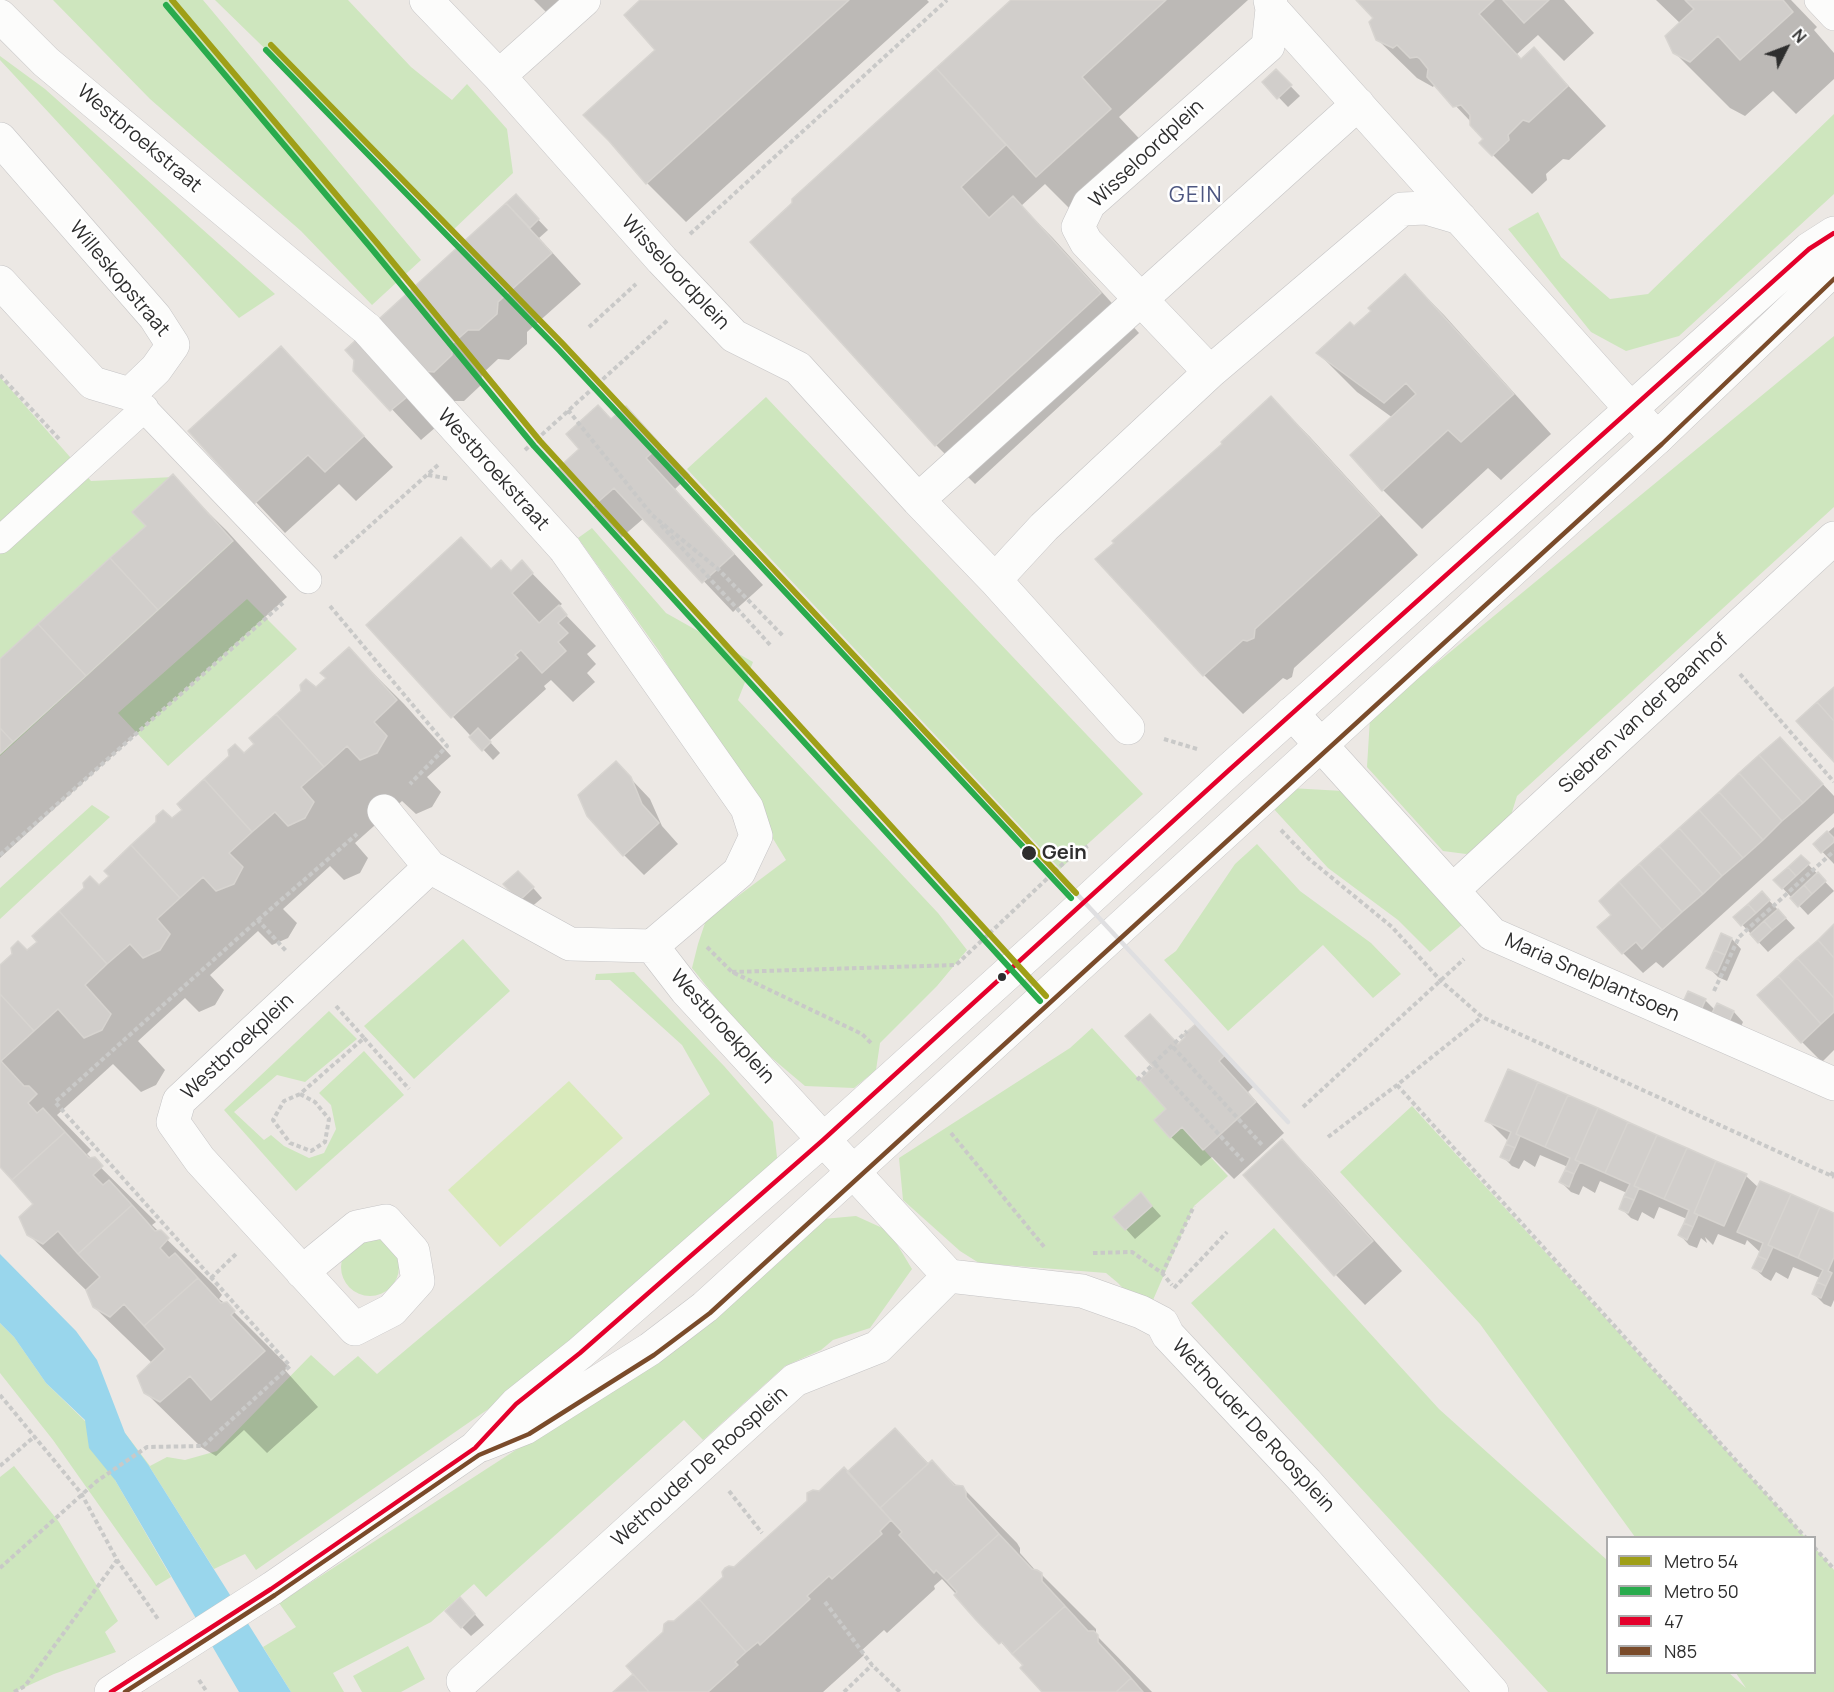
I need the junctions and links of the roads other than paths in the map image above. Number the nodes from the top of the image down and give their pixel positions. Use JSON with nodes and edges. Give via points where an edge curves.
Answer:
{"nodes":[{"id":1,"x":426,"y":0,"type":"edge"},
{"id":2,"x":584,"y":0,"type":"edge"},
{"id":3,"x":1818,"y":0,"type":"edge"},
{"id":4,"x":1271,"y":4,"type":"edge"},
{"id":5,"x":0,"y":16,"type":"edge"},
{"id":6,"x":1834,"y":17,"type":"edge"},
{"id":7,"x":499,"y":76,"type":"junction"},
{"id":8,"x":1358,"y":104,"type":"junction"},
{"id":9,"x":0,"y":139,"type":"edge"},
{"id":10,"x":1460,"y":218,"type":"junction"},
{"id":11,"x":1834,"y":233,"type":"edge"},
{"id":12,"x":1834,"y":269,"type":"edge"},
{"id":13,"x":0,"y":282,"type":"edge"},
{"id":14,"x":1142,"y":301,"type":"junction"},
{"id":15,"x":1210,"y":372,"type":"junction"},
{"id":16,"x":138,"y":401,"type":"junction"},
{"id":17,"x":1630,"y":409,"type":"junction"},
{"id":18,"x":1657,"y":438,"type":"junction"},
{"id":19,"x":918,"y":500,"type":"junction"},
{"id":20,"x":1834,"y":538,"type":"edge"},
{"id":21,"x":0,"y":540,"type":"edge"},
{"id":22,"x":308,"y":580,"type":"road end"},
{"id":23,"x":995,"y":580,"type":"junction"},
{"id":24,"x":1292,"y":713,"type":"junction"},
{"id":25,"x":1128,"y":728,"type":"road end"},
{"id":26,"x":1321,"y":744,"type":"junction"},
{"id":27,"x":384,"y":811,"type":"road end"},
{"id":28,"x":430,"y":867,"type":"junction"},
{"id":29,"x":1454,"y":889,"type":"junction"},
{"id":30,"x":652,"y":946,"type":"junction"},
{"id":31,"x":1834,"y":1084,"type":"edge"},
{"id":32,"x":823,"y":1140,"type":"junction"},
{"id":33,"x":853,"y":1172,"type":"junction"},
{"id":34,"x":302,"y":1272,"type":"dead end"},
{"id":35,"x":949,"y":1276,"type":"junction"},
{"id":36,"x":475,"y":1448,"type":"junction"},
{"id":37,"x":463,"y":1681,"type":"dead end"},
{"id":38,"x":124,"y":1684,"type":"edge"},
{"id":39,"x":1492,"y":1692,"type":"edge"}],
"edges":[{"from":1,"to":7,"type":"street","name":"Wisseloordplein"},
{"from":2,"to":7,"type":"street"},
{"from":3,"to":6,"type":"street"},
{"from":4,"to":8,"type":"street","name":"Wisseloordplein"},
{"from":4,"to":14,"type":"street","name":"Wisseloordplein","via":[[1268,46],[1089,204],[1078,227],[1086,242]]},
{"from":5,"to":30,"type":"street","name":"Westbroekstraat","bridge":true,"via":[[46,62],[367,329],[565,549],[747,808],[756,836],[739,872]]},
{"from":7,"to":19,"type":"street","name":"Wisseloordplein","via":[[734,336],[798,368]]},
{"from":8,"to":10,"type":"street","name":"Wisseloordplein"},
{"from":8,"to":14,"type":"street"},
{"from":9,"to":16,"type":"street","name":"Willeskopstraat","via":[[155,317],[173,345]]},
{"from":10,"to":15,"type":"street","via":[[1426,208],[1402,209]]},
{"from":10,"to":17,"type":"street","name":"Wisseloordplein"},
{"from":11,"to":17,"type":"street","via":[[1809,249]]},
{"from":12,"to":18,"type":"street"},
{"from":13,"to":16,"type":"street","via":[[93,383]]},
{"from":14,"to":15,"type":"street","name":"Wisseloordplein"},
{"from":14,"to":19,"type":"street"},
{"from":15,"to":23,"type":"street","via":[[1044,527]]},
{"from":16,"to":21,"type":"street","via":[[83,465]]},
{"from":16,"to":22,"type":"street"},
{"from":17,"to":18,"type":"street","name":"Wisseloordplein"},
{"from":17,"to":24,"type":"street"},
{"from":18,"to":26,"type":"street"},
{"from":19,"to":23,"type":"street","name":"Wisseloordplein"},
{"from":20,"to":29,"type":"street","name":"Siebren van der Baanhof"},
{"from":23,"to":25,"type":"street","name":"Wisseloordplein"},
{"from":24,"to":26,"type":"street","name":"Maria Snelplantsoen"},
{"from":24,"to":32,"type":"street"},
{"from":26,"to":29,"type":"street","name":"Maria Snelplantsoen"},
{"from":26,"to":33,"type":"street"},
{"from":27,"to":28,"type":"street"},
{"from":28,"to":30,"type":"street","via":[[570,944]]},
{"from":28,"to":34,"type":"street","name":"Westbroekplein","via":[[179,1101],[173,1122],[200,1160]]},
{"from":29,"to":31,"type":"street","name":"Maria Snelplantsoen","via":[[1492,934]]},
{"from":30,"to":32,"type":"street","name":"Westbroekplein","via":[[686,990]]},
{"from":32,"to":33,"type":"street"},
{"from":32,"to":36,"type":"street","via":[[580,1353],[516,1404]]},
{"from":33,"to":35,"type":"street"},
{"from":33,"to":36,"type":"street","via":[[705,1306],[650,1349],[525,1428]]},
{"from":35,"to":37,"type":"street","name":"Wethouder De Roosplein","via":[[878,1347],[795,1380]]},
{"from":35,"to":39,"type":"street","name":"Wethouder De Roosplein","via":[[1082,1291],[1152,1317],[1306,1482]]},
{"from":36,"to":38,"type":"street","bridge":true,"via":[[271,1590]]}]}
